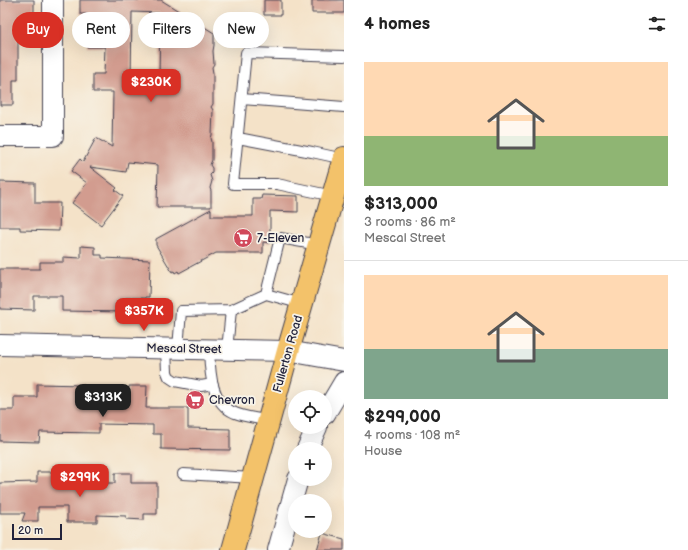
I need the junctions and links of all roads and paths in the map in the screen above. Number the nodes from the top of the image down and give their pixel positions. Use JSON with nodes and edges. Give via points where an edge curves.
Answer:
{"nodes":[{"id":1,"x":53,"y":0,"type":"edge"},
{"id":2,"x":344,"y":56,"type":"edge"},
{"id":3,"x":242,"y":100,"type":"junction"},
{"id":4,"x":344,"y":107,"type":"edge"},
{"id":5,"x":0,"y":136,"type":"edge"},
{"id":6,"x":238,"y":138,"type":"junction"},
{"id":7,"x":344,"y":159,"type":"edge"},
{"id":8,"x":333,"y":196,"type":"junction"},
{"id":9,"x":319,"y":245,"type":"junction"},
{"id":10,"x":266,"y":294,"type":"junction"},
{"id":11,"x":302,"y":304,"type":"junction"},
{"id":12,"x":231,"y":310,"type":"junction"},
{"id":13,"x":0,"y":344,"type":"edge"},
{"id":14,"x":172,"y":348,"type":"junction"},
{"id":15,"x":218,"y":349,"type":"junction"},
{"id":16,"x":288,"y":351,"type":"junction"},
{"id":17,"x":344,"y":361,"type":"edge"},
{"id":18,"x":344,"y":382,"type":"edge"},
{"id":19,"x":213,"y":384,"type":"junction"},
{"id":20,"x":332,"y":402,"type":"edge"},
{"id":21,"x":269,"y":421,"type":"junction"},
{"id":22,"x":183,"y":474,"type":"dead end"},
{"id":23,"x":253,"y":478,"type":"junction"},
{"id":24,"x":296,"y":486,"type":"edge"},
{"id":25,"x":232,"y":550,"type":"edge"},
{"id":26,"x":278,"y":550,"type":"edge"}],
"edges":[{"from":1,"to":5,"type":"street","via":[[53,136]]},
{"from":2,"to":3,"type":"lane","via":[[246,53]]},
{"from":3,"to":4,"type":"lane"},
{"from":3,"to":6,"type":"lane"},
{"from":6,"to":7,"type":"lane"},
{"from":6,"to":8,"type":"lane","via":[[233,184],[276,184]]},
{"from":7,"to":8,"type":"main road","name":"Fullerton Road"},
{"from":8,"to":9,"type":"main road","name":"Fullerton Road"},
{"from":9,"to":10,"type":"lane","via":[[280,238]]},
{"from":9,"to":11,"type":"main road","name":"Fullerton Road"},
{"from":10,"to":11,"type":"lane"},
{"from":10,"to":12,"type":"lane"},
{"from":11,"to":16,"type":"main road","name":"Fullerton Road"},
{"from":12,"to":14,"type":"lane","via":[[181,311]]},
{"from":12,"to":15,"type":"lane"},
{"from":13,"to":14,"type":"street","name":"Mescal Street"},
{"from":14,"to":15,"type":"street","name":"Mescal Street"},
{"from":14,"to":19,"type":"lane","via":[[167,372],[169,377],[186,384]]},
{"from":15,"to":16,"type":"street","name":"Mescal Street"},
{"from":15,"to":19,"type":"lane","via":[[210,367]]},
{"from":16,"to":17,"type":"street","name":"Mescal Street"},
{"from":16,"to":21,"type":"main road","name":"Fullerton Road"},
{"from":18,"to":20,"type":"street"},
{"from":19,"to":21,"type":"lane","via":[[218,399],[226,408],[235,413]]},
{"from":21,"to":23,"type":"main road","name":"Fullerton Road"},
{"from":22,"to":23,"type":"lane"},
{"from":23,"to":25,"type":"main road","name":"Fullerton Road"},
{"from":24,"to":26,"type":"street"}]}
